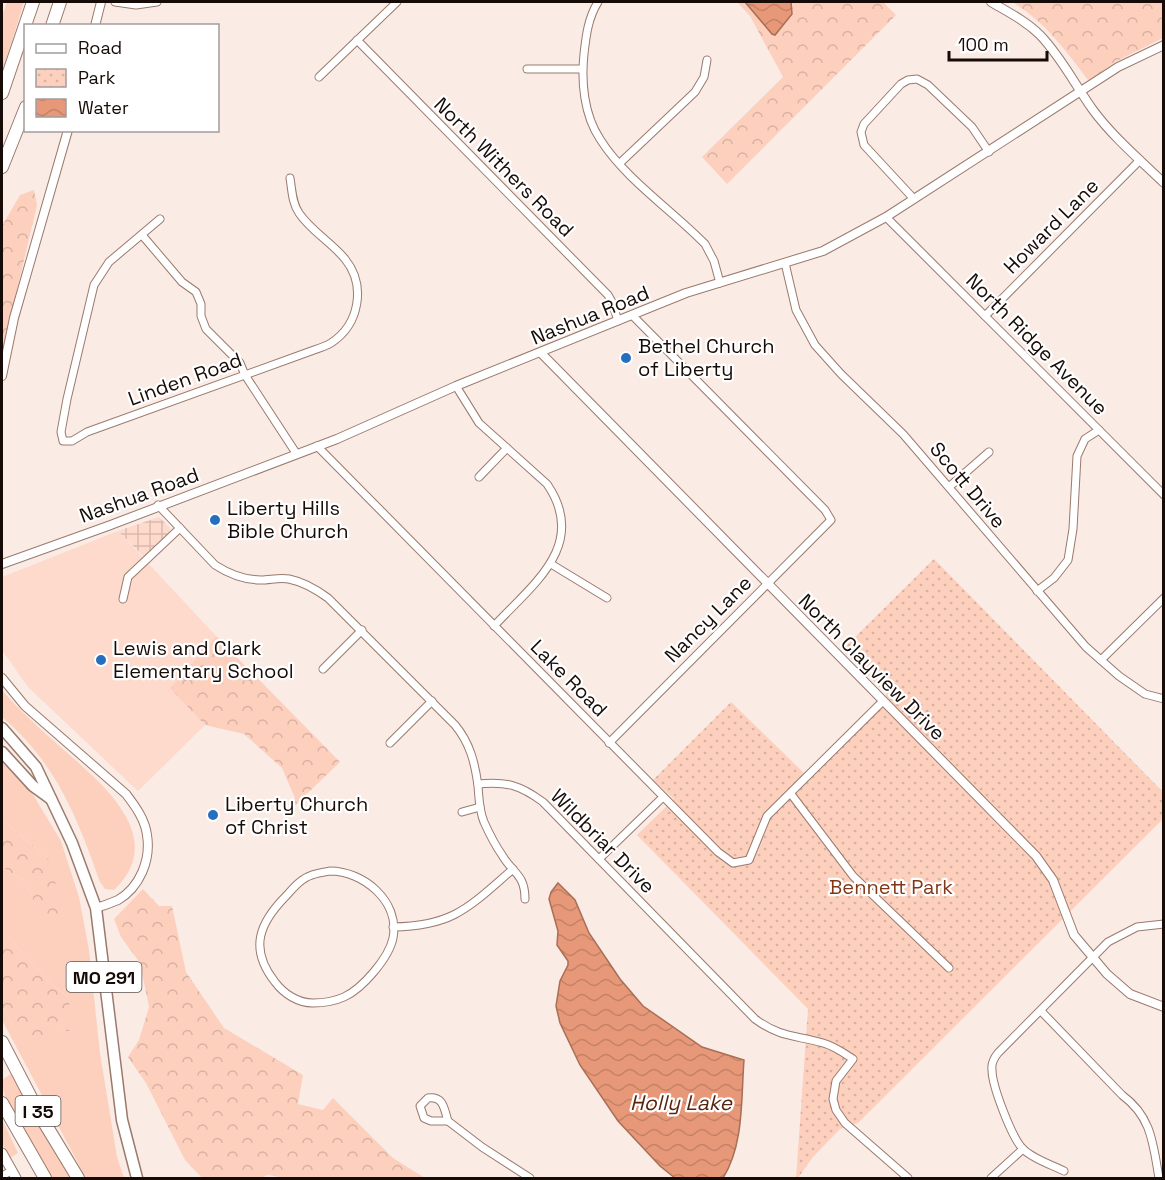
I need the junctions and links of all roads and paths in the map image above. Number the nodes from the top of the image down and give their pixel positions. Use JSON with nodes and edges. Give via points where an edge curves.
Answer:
{"nodes":[{"id":1,"x":33,"y":2,"type":"edge"},
{"id":2,"x":60,"y":2,"type":"edge"},
{"id":3,"x":101,"y":2,"type":"edge"},
{"id":4,"x":115,"y":2,"type":"edge"},
{"id":5,"x":157,"y":2,"type":"edge"},
{"id":6,"x":397,"y":2,"type":"edge"},
{"id":7,"x":598,"y":2,"type":"edge"},
{"id":8,"x":991,"y":2,"type":"edge"},
{"id":9,"x":26,"y":24,"type":"edge"},
{"id":10,"x":53,"y":24,"type":"edge"},
{"id":11,"x":96,"y":24,"type":"edge"},
{"id":12,"x":24,"y":28,"type":"edge"},
{"id":13,"x":357,"y":40,"type":"junction"},
{"id":14,"x":1164,"y":45,"type":"edge"},
{"id":15,"x":707,"y":60,"type":"dead end"},
{"id":16,"x":526,"y":69,"type":"dead end"},
{"id":17,"x":582,"y":69,"type":"junction"},
{"id":18,"x":319,"y":77,"type":"dead end"},
{"id":19,"x":1081,"y":92,"type":"junction"},
{"id":20,"x":2,"y":93,"type":"edge"},
{"id":21,"x":24,"y":111,"type":"edge"},
{"id":22,"x":67,"y":132,"type":"edge"},
{"id":23,"x":989,"y":152,"type":"junction"},
{"id":24,"x":1140,"y":160,"type":"junction"},
{"id":25,"x":620,"y":163,"type":"junction"},
{"id":26,"x":2,"y":167,"type":"edge"},
{"id":27,"x":290,"y":178,"type":"dead end"},
{"id":28,"x":1164,"y":183,"type":"edge"},
{"id":29,"x":914,"y":199,"type":"junction"},
{"id":30,"x":886,"y":217,"type":"junction"},
{"id":31,"x":160,"y":219,"type":"dead end"},
{"id":32,"x":142,"y":234,"type":"junction"},
{"id":33,"x":785,"y":263,"type":"junction"},
{"id":34,"x":720,"y":283,"type":"junction"},
{"id":35,"x":632,"y":315,"type":"junction"},
{"id":36,"x":985,"y":316,"type":"junction"},
{"id":37,"x":618,"y":321,"type":"junction"},
{"id":38,"x":541,"y":353,"type":"junction"},
{"id":39,"x":245,"y":375,"type":"junction"},
{"id":40,"x":2,"y":376,"type":"edge"},
{"id":41,"x":456,"y":386,"type":"junction"},
{"id":42,"x":1099,"y":430,"type":"junction"},
{"id":43,"x":317,"y":446,"type":"junction"},
{"id":44,"x":507,"y":448,"type":"junction"},
{"id":45,"x":990,"y":452,"type":"dead end"},
{"id":46,"x":296,"y":453,"type":"junction"},
{"id":47,"x":479,"y":477,"type":"dead end"},
{"id":48,"x":949,"y":488,"type":"junction"},
{"id":49,"x":1164,"y":495,"type":"edge"},
{"id":50,"x":158,"y":506,"type":"junction"},
{"id":51,"x":180,"y":528,"type":"junction"},
{"id":52,"x":2,"y":564,"type":"edge"},
{"id":53,"x":551,"y":564,"type":"junction"},
{"id":54,"x":767,"y":584,"type":"junction"},
{"id":55,"x":1037,"y":591,"type":"junction"},
{"id":56,"x":607,"y":598,"type":"dead end"},
{"id":57,"x":1164,"y":598,"type":"edge"},
{"id":58,"x":123,"y":599,"type":"dead end"},
{"id":59,"x":494,"y":626,"type":"junction"},
{"id":60,"x":362,"y":630,"type":"junction"},
{"id":61,"x":1101,"y":660,"type":"junction"},
{"id":62,"x":323,"y":669,"type":"dead end"},
{"id":63,"x":2,"y":678,"type":"edge"},
{"id":64,"x":1164,"y":699,"type":"edge"},
{"id":65,"x":432,"y":701,"type":"junction"},
{"id":66,"x":883,"y":701,"type":"junction"},
{"id":67,"x":2,"y":728,"type":"edge"},
{"id":68,"x":390,"y":743,"type":"dead end"},
{"id":69,"x":609,"y":743,"type":"junction"},
{"id":70,"x":2,"y":752,"type":"edge"},
{"id":71,"x":478,"y":784,"type":"junction"},
{"id":72,"x":791,"y":794,"type":"junction"},
{"id":73,"x":663,"y":796,"type":"junction"},
{"id":74,"x":53,"y":800,"type":"junction"},
{"id":75,"x":480,"y":807,"type":"junction"},
{"id":76,"x":462,"y":812,"type":"dead end"},
{"id":77,"x":599,"y":859,"type":"junction"},
{"id":78,"x":513,"y":869,"type":"junction"},
{"id":79,"x":525,"y":899,"type":"dead end"},
{"id":80,"x":96,"y":908,"type":"junction"},
{"id":81,"x":1164,"y":924,"type":"edge"},
{"id":82,"x":393,"y":927,"type":"junction"},
{"id":83,"x":1093,"y":957,"type":"junction"},
{"id":84,"x":949,"y":968,"type":"dead end"},
{"id":85,"x":1164,"y":1007,"type":"edge"},
{"id":86,"x":1041,"y":1011,"type":"junction"},
{"id":87,"x":2,"y":1042,"type":"edge"},
{"id":88,"x":2,"y":1102,"type":"edge"},
{"id":89,"x":448,"y":1121,"type":"junction"},
{"id":90,"x":1023,"y":1149,"type":"junction"},
{"id":91,"x":2,"y":1153,"type":"edge"},
{"id":92,"x":1065,"y":1172,"type":"dead end"},
{"id":93,"x":14,"y":1175,"type":"edge"},
{"id":94,"x":2,"y":1176,"type":"edge"},
{"id":95,"x":45,"y":1179,"type":"edge"},
{"id":96,"x":78,"y":1179,"type":"edge"},
{"id":97,"x":137,"y":1179,"type":"edge"},
{"id":98,"x":530,"y":1179,"type":"edge"},
{"id":99,"x":908,"y":1179,"type":"edge"},
{"id":100,"x":992,"y":1179,"type":"edge"},
{"id":101,"x":1159,"y":1179,"type":"edge"}],
"edges":[{"from":1,"to":9,"type":"highway"},
{"from":2,"to":10,"type":"highway"},
{"from":3,"to":11,"type":"street"},
{"from":4,"to":5,"type":"street"},
{"from":6,"to":13,"type":"street"},
{"from":7,"to":17,"type":"street","via":[[587,28]]},
{"from":8,"to":19,"type":"street","via":[[1039,34]]},
{"from":12,"to":20,"type":"highway"},
{"from":13,"to":18,"type":"street"},
{"from":13,"to":37,"type":"street","name":"North Withers Road","via":[[608,295]]},
{"from":14,"to":19,"type":"street","name":"Nashua Road","via":[[1125,63]]},
{"from":15,"to":25,"type":"street","via":[[704,77],[695,92]]},
{"from":16,"to":17,"type":"street"},
{"from":17,"to":25,"type":"street","via":[[592,125],[600,141]]},
{"from":19,"to":23,"type":"street","name":"Nashua Road"},
{"from":19,"to":24,"type":"street","via":[[1108,128]]},
{"from":21,"to":26,"type":"highway"},
{"from":22,"to":40,"type":"street","via":[[14,318]]},
{"from":23,"to":29,"type":"street","name":"Nashua Road"},
{"from":23,"to":29,"type":"street","via":[[972,127],[928,85],[917,79],[904,81],[864,124],[861,136],[864,145]]},
{"from":24,"to":28,"type":"street"},
{"from":24,"to":36,"type":"street","name":"Howard Lane"},
{"from":25,"to":34,"type":"street","via":[[705,244]]},
{"from":27,"to":39,"type":"street","name":"Linden Road","via":[[297,211],[343,256],[357,278],[358,304],[351,322],[331,343]]},
{"from":29,"to":30,"type":"street","name":"Nashua Road"},
{"from":30,"to":33,"type":"street","name":"Nashua Road","via":[[823,251]]},
{"from":30,"to":36,"type":"street","name":"North Ridge Avenue"},
{"from":31,"to":32,"type":"street"},
{"from":32,"to":39,"type":"street","via":[[198,296],[206,328],[240,363]]},
{"from":32,"to":39,"type":"street","name":"Linden Road","via":[[109,262],[94,285],[61,432],[63,441]]},
{"from":33,"to":34,"type":"street","name":"Nashua Road"},
{"from":33,"to":48,"type":"street","name":"Scott Drive","via":[[796,310],[815,345],[903,434]]},
{"from":34,"to":35,"type":"street","name":"Nashua Road"},
{"from":35,"to":37,"type":"street","name":"Nashua Road"},
{"from":35,"to":54,"type":"street","name":"Nancy Lane","via":[[831,520]]},
{"from":36,"to":42,"type":"street","name":"North Ridge Avenue"},
{"from":37,"to":38,"type":"street","name":"Nashua Road"},
{"from":38,"to":41,"type":"street","name":"Nashua Road"},
{"from":38,"to":54,"type":"street","name":"North Clayview Drive"},
{"from":39,"to":46,"type":"street"},
{"from":41,"to":43,"type":"street","name":"Nashua Road"},
{"from":41,"to":44,"type":"street","via":[[479,423]]},
{"from":42,"to":49,"type":"street","name":"North Ridge Avenue"},
{"from":42,"to":55,"type":"street","via":[[1085,439],[1077,456],[1068,560]]},
{"from":43,"to":46,"type":"street","name":"Nashua Road"},
{"from":43,"to":59,"type":"street","name":"Lake Road"},
{"from":44,"to":47,"type":"street"},
{"from":44,"to":53,"type":"street","via":[[541,476],[559,506],[561,540]]},
{"from":45,"to":48,"type":"street"},
{"from":46,"to":50,"type":"street","name":"Nashua Road"},
{"from":48,"to":55,"type":"street","name":"Scott Drive"},
{"from":50,"to":51,"type":"street"},
{"from":50,"to":52,"type":"street","name":"Nashua Road"},
{"from":51,"to":58,"type":"street","via":[[128,577]]},
{"from":51,"to":60,"type":"street","via":[[222,570],[244,578],[287,578],[307,585],[328,598]]},
{"from":53,"to":56,"type":"street"},
{"from":53,"to":59,"type":"street"},
{"from":54,"to":66,"type":"street","name":"North Clayview Drive"},
{"from":54,"to":69,"type":"street","name":"Nancy Lane"},
{"from":55,"to":61,"type":"street","name":"Scott Drive"},
{"from":57,"to":61,"type":"street"},
{"from":59,"to":69,"type":"street","name":"Lake Road"},
{"from":60,"to":62,"type":"street"},
{"from":60,"to":65,"type":"street"},
{"from":61,"to":64,"type":"street","name":"Scott Drive","via":[[1144,694]]},
{"from":63,"to":80,"type":"street","via":[[25,706],[126,794],[143,822],[148,848],[141,875],[128,892]]},
{"from":65,"to":68,"type":"street"},
{"from":65,"to":71,"type":"street","via":[[465,739]]},
{"from":66,"to":72,"type":"street"},
{"from":66,"to":83,"type":"street","name":"North Clayview Drive","via":[[1036,856],[1053,880],[1074,935]]},
{"from":67,"to":74,"type":"main road","number":"MO 291","via":[[36,767]]},
{"from":69,"to":73,"type":"street","name":"Lake Road"},
{"from":70,"to":74,"type":"main road","number":"MO 291","via":[[33,786]]},
{"from":71,"to":75,"type":"street"},
{"from":71,"to":77,"type":"street","name":"Wildbriar Drive","via":[[509,783],[529,793],[549,807]]},
{"from":72,"to":73,"type":"street","name":"Lake Road","via":[[767,816],[749,860],[738,863],[718,852]]},
{"from":72,"to":84,"type":"street","via":[[853,876]]},
{"from":73,"to":77,"type":"street"},
{"from":74,"to":80,"type":"main road","number":"MO 291"},
{"from":75,"to":76,"type":"street"},
{"from":75,"to":78,"type":"street","via":[[498,849]]},
{"from":77,"to":99,"type":"street","name":"Wildbriar Drive","via":[[755,1019],[781,1034],[826,1044],[853,1059],[836,1081],[836,1110],[845,1123]]},
{"from":78,"to":79,"type":"street","via":[[525,886]]},
{"from":78,"to":82,"type":"street","via":[[468,907],[447,919],[418,927]]},
{"from":80,"to":97,"type":"main road","number":"MO 291","via":[[122,1120]]},
{"from":81,"to":83,"type":"street","via":[[1128,931],[1108,942]]},
{"from":82,"to":82,"type":"street","via":[[380,894],[358,877],[341,871],[312,875],[296,885],[269,915],[261,932],[261,960],[277,985],[291,997],[313,1003],[330,1002],[346,996],[379,966],[393,938]]},
{"from":83,"to":85,"type":"street","name":"North Clayview Drive","via":[[1130,994]]},
{"from":83,"to":86,"type":"street"},
{"from":86,"to":90,"type":"street","via":[[998,1053],[991,1068],[1007,1121]]},
{"from":86,"to":101,"type":"street","via":[[1142,1115],[1151,1132]]},
{"from":87,"to":96,"type":"highway","number":"I 35"},
{"from":88,"to":95,"type":"highway","number":"I 35"},
{"from":89,"to":89,"type":"street","via":[[439,1099],[428,1098],[422,1103],[420,1111],[427,1120]]},
{"from":89,"to":98,"type":"street"},
{"from":90,"to":92,"type":"street"},
{"from":90,"to":100,"type":"street"},
{"from":91,"to":93,"type":"main road"},
{"from":93,"to":94,"type":"street"}]}
